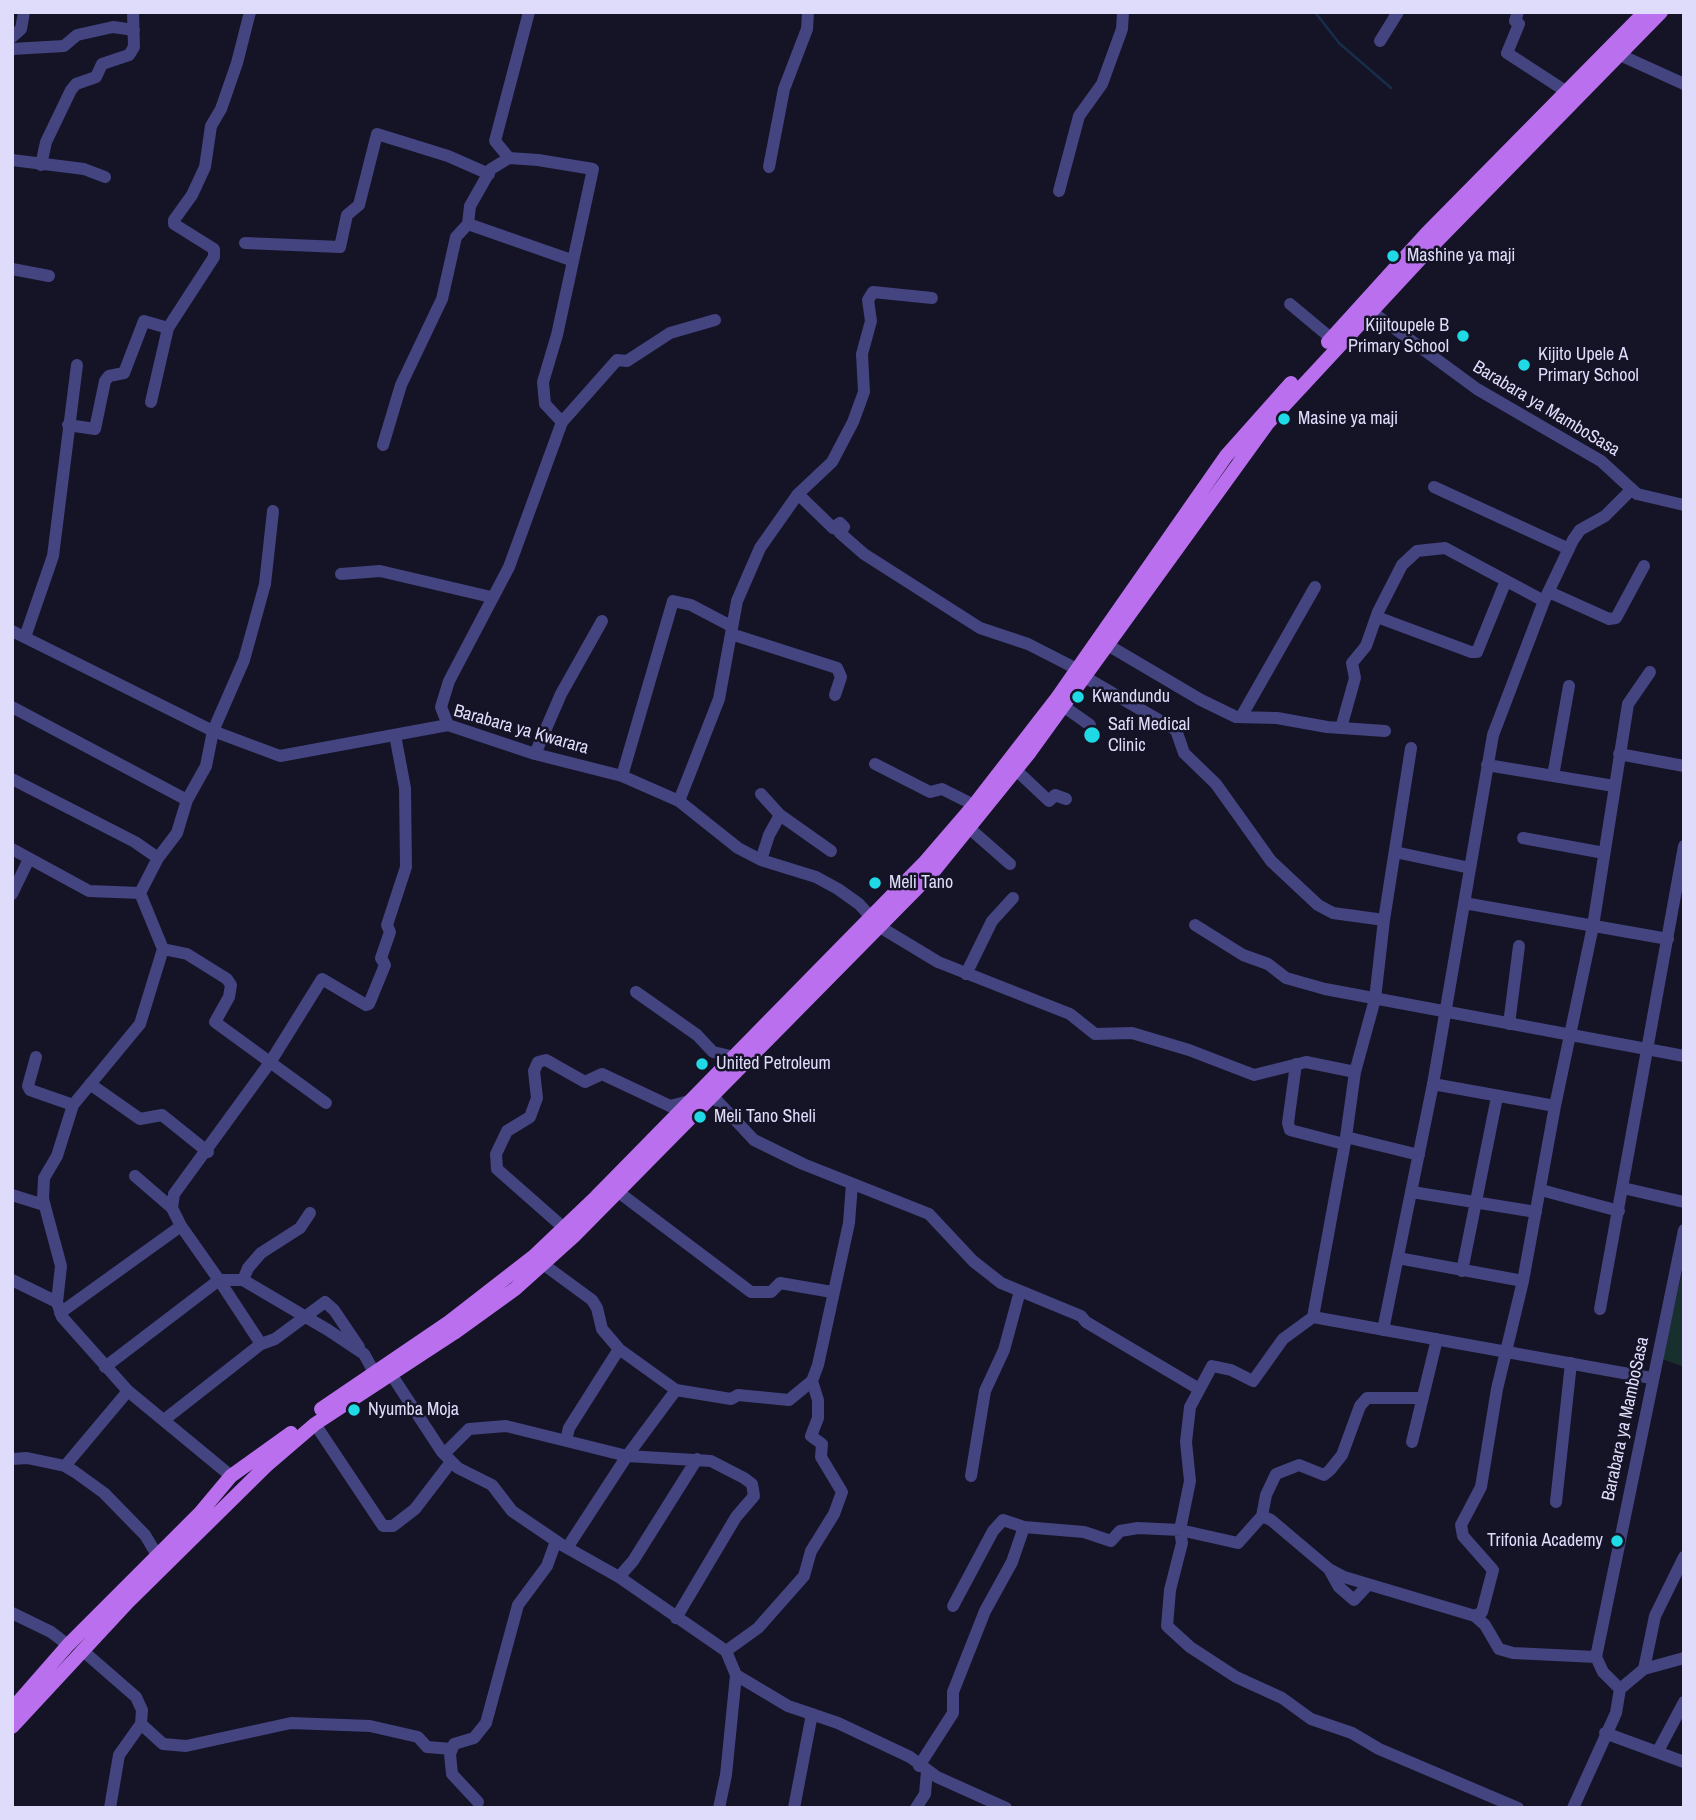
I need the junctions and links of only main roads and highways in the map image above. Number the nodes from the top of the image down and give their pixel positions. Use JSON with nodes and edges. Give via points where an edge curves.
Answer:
{"nodes":[{"id":1,"x":1645,"y":12,"type":"edge"},
{"id":2,"x":1661,"y":12,"type":"edge"},
{"id":3,"x":1366,"y":308,"type":"junction"},
{"id":4,"x":1079,"y":672,"type":"junction"},
{"id":5,"x":945,"y":848,"type":"junction"},
{"id":6,"x":875,"y":921,"type":"junction"},
{"id":7,"x":708,"y":1091,"type":"junction"},
{"id":8,"x":381,"y":1376,"type":"junction"},
{"id":9,"x":75,"y":1647,"type":"junction"},
{"id":10,"x":12,"y":1709,"type":"edge"},
{"id":11,"x":12,"y":1727,"type":"edge"}],
"edges":[{"from":1,"to":3,"type":"main road"},
{"from":2,"to":3,"type":"main road"},
{"from":3,"to":4,"type":"main road","via":[[1268,422],[1106,644]]},
{"from":3,"to":4,"type":"main road","via":[[1226,456]]},
{"from":4,"to":5,"type":"main road"},
{"from":4,"to":5,"type":"main road","via":[[1063,706],[1016,770],[969,828]]},
{"from":5,"to":6,"type":"main road"},
{"from":6,"to":7,"type":"main road"},
{"from":6,"to":7,"type":"main road","via":[[735,1057]]},
{"from":7,"to":8,"type":"main road","via":[[691,1100],[508,1279]]},
{"from":7,"to":8,"type":"main road","via":[[617,1191],[515,1289]]},
{"from":8,"to":9,"type":"main road","via":[[316,1424]]},
{"from":8,"to":9,"type":"main road","via":[[232,1476]]},
{"from":9,"to":10,"type":"main road"},
{"from":9,"to":11,"type":"main road"}]}
